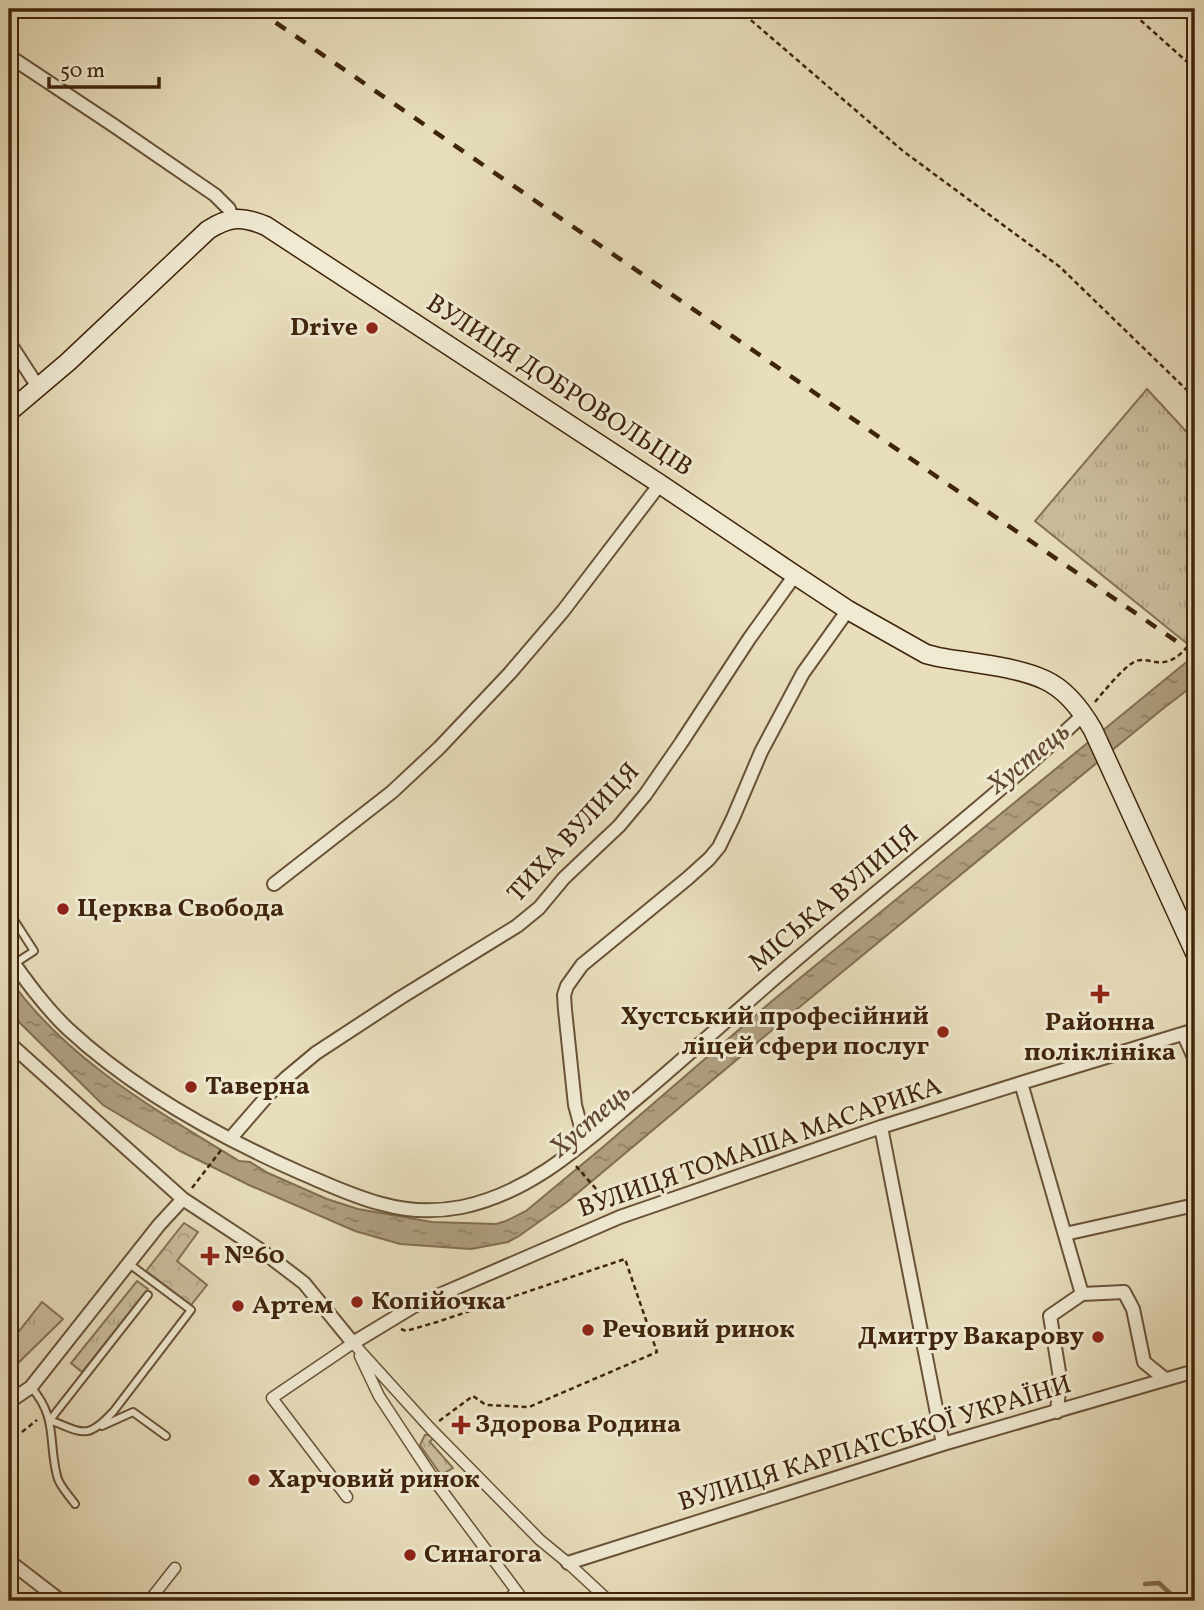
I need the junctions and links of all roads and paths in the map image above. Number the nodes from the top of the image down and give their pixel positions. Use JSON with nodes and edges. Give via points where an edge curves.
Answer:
{"nodes":[{"id":1,"x":738,"y":9,"type":"edge"},
{"id":2,"x":1128,"y":9,"type":"edge"},
{"id":3,"x":9,"y":56,"type":"edge"},
{"id":4,"x":1195,"y":69,"type":"edge"},
{"id":5,"x":232,"y":218,"type":"junction"},
{"id":6,"x":9,"y":342,"type":"edge"},
{"id":7,"x":38,"y":387,"type":"junction"},
{"id":8,"x":1195,"y":398,"type":"edge"},
{"id":9,"x":9,"y":412,"type":"edge"},
{"id":10,"x":660,"y":484,"type":"junction"},
{"id":11,"x":795,"y":575,"type":"junction"},
{"id":12,"x":848,"y":610,"type":"junction"},
{"id":13,"x":1195,"y":635,"type":"edge"},
{"id":14,"x":1083,"y":715,"type":"junction"},
{"id":15,"x":274,"y":884,"type":"dead end"},
{"id":16,"x":9,"y":923,"type":"edge"},
{"id":17,"x":1195,"y":953,"type":"edge"},
{"id":18,"x":11,"y":958,"type":"edge"},
{"id":19,"x":1195,"y":1030,"type":"edge"},
{"id":20,"x":1180,"y":1034,"type":"junction"},
{"id":21,"x":9,"y":1044,"type":"edge"},
{"id":22,"x":1195,"y":1067,"type":"edge"},
{"id":23,"x":1021,"y":1083,"type":"junction"},
{"id":24,"x":881,"y":1127,"type":"junction"},
{"id":25,"x":585,"y":1142,"type":"junction"},
{"id":26,"x":227,"y":1143,"type":"junction"},
{"id":27,"x":573,"y":1163,"type":"dead end"},
{"id":28,"x":194,"y":1186,"type":"dead end"},
{"id":29,"x":183,"y":1199,"type":"junction"},
{"id":30,"x":1195,"y":1205,"type":"edge"},
{"id":31,"x":620,"y":1217,"type":"junction"},
{"id":32,"x":1065,"y":1234,"type":"junction"},
{"id":33,"x":128,"y":1263,"type":"junction"},
{"id":34,"x":1083,"y":1294,"type":"junction"},
{"id":35,"x":148,"y":1295,"type":"dead end"},
{"id":36,"x":384,"y":1325,"type":"junction"},
{"id":37,"x":354,"y":1343,"type":"junction"},
{"id":38,"x":1195,"y":1371,"type":"edge"},
{"id":39,"x":1165,"y":1379,"type":"junction"},
{"id":40,"x":31,"y":1387,"type":"junction"},
{"id":41,"x":9,"y":1402,"type":"edge"},
{"id":42,"x":1057,"y":1412,"type":"junction"},
{"id":43,"x":42,"y":1416,"type":"dead end"},
{"id":44,"x":50,"y":1420,"type":"junction"},
{"id":45,"x":99,"y":1427,"type":"junction"},
{"id":46,"x":430,"y":1428,"type":"junction"},
{"id":47,"x":22,"y":1432,"type":"dead end"},
{"id":48,"x":166,"y":1436,"type":"dead end"},
{"id":49,"x":943,"y":1444,"type":"junction"},
{"id":50,"x":347,"y":1497,"type":"dead end"},
{"id":51,"x":75,"y":1504,"type":"dead end"},
{"id":52,"x":9,"y":1561,"type":"edge"},
{"id":53,"x":568,"y":1563,"type":"junction"},
{"id":54,"x":175,"y":1568,"type":"dead end"},
{"id":55,"x":516,"y":1591,"type":"junction"},
{"id":56,"x":61,"y":1601,"type":"edge"},
{"id":57,"x":149,"y":1601,"type":"edge"},
{"id":58,"x":506,"y":1601,"type":"edge"},
{"id":59,"x":524,"y":1601,"type":"edge"},
{"id":60,"x":609,"y":1601,"type":"edge"}],
"edges":[{"from":1,"to":8,"type":"path","via":[[903,151],[1060,267]]},
{"from":2,"to":4,"type":"path"},
{"from":3,"to":5,"type":"street","via":[[215,195]]},
{"from":5,"to":7,"type":"main road","via":[[208,230]]},
{"from":5,"to":10,"type":"main road","name":"ВУЛИЦЯ ДОБРОВОЛЬЦІВ","via":[[257,222],[276,232]]},
{"from":6,"to":7,"type":"street"},
{"from":7,"to":9,"type":"main road"},
{"from":10,"to":11,"type":"main road","name":"ВУЛИЦЯ ДОБРОВОЛЬЦІВ"},
{"from":10,"to":15,"type":"street","via":[[563,611],[439,748],[392,792]]},
{"from":11,"to":12,"type":"main road","name":"ВУЛИЦЯ ДОБРОВОЛЬЦІВ"},
{"from":11,"to":26,"type":"street","name":"ТИХА ВУЛИЦЯ","via":[[653,784],[539,908],[316,1053],[277,1086]]},
{"from":12,"to":14,"type":"main road","name":"ВУЛИЦЯ ДОБРОВОЛЬЦІВ","via":[[926,654],[1044,679]]},
{"from":12,"to":25,"type":"street","via":[[803,673],[719,847],[582,965],[567,986],[565,1010],[575,1105]]},
{"from":13,"to":14,"type":"path","via":[[1165,663],[1133,662]]},
{"from":14,"to":17,"type":"main road","name":"ВУЛИЦЯ ДОБРОВОЛЬЦІВ"},
{"from":14,"to":25,"type":"street","name":"МІСЬКА ВУЛИЦЯ"},
{"from":16,"to":18,"type":"lane","via":[[14,920],[34,951]]},
{"from":18,"to":26,"type":"street","name":"МІСЬКА ВУЛИЦЯ","via":[[53,1014],[107,1062]]},
{"from":19,"to":20,"type":"street","name":"ВУЛИЦЯ ТОМАША МАСАРИКА"},
{"from":20,"to":22,"type":"lane"},
{"from":20,"to":23,"type":"street","name":"ВУЛИЦЯ ТОМАША МАСАРИКА"},
{"from":21,"to":29,"type":"street"},
{"from":23,"to":24,"type":"street","name":"ВУЛИЦЯ ТОМАША МАСАРИКА"},
{"from":23,"to":32,"type":"street"},
{"from":24,"to":31,"type":"street","name":"ВУЛИЦЯ ТОМАША МАСАРИКА"},
{"from":24,"to":49,"type":"street"},
{"from":25,"to":26,"type":"street","name":"МІСЬКА ВУЛИЦЯ","via":[[517,1188],[460,1207],[422,1209],[358,1197]]},
{"from":26,"to":28,"type":"path"},
{"from":27,"to":31,"type":"path"},
{"from":29,"to":33,"type":"street"},
{"from":29,"to":37,"type":"street","via":[[304,1283]]},
{"from":30,"to":32,"type":"street"},
{"from":31,"to":36,"type":"street","name":"ВУЛИЦЯ ТОМАША МАСАРИКА","via":[[414,1307]]},
{"from":32,"to":34,"type":"street"},
{"from":33,"to":40,"type":"street"},
{"from":33,"to":45,"type":"lane","via":[[191,1310]]},
{"from":34,"to":39,"type":"street","via":[[1125,1292],[1144,1362]]},
{"from":34,"to":42,"type":"street","via":[[1050,1316],[1060,1378]]},
{"from":35,"to":44,"type":"lane"},
{"from":36,"to":37,"type":"street","name":"ВУЛИЦЯ ТОМАША МАСАРИКА"},
{"from":36,"to":46,"type":"path","via":[[406,1331],[625,1259],[657,1352],[529,1407],[486,1405],[473,1396]]},
{"from":37,"to":46,"type":"street"},
{"from":37,"to":50,"type":"street","via":[[272,1398]]},
{"from":37,"to":55,"type":"street","via":[[379,1396]]},
{"from":38,"to":39,"type":"street","name":"ВУЛИЦЯ КАРПАТСЬКОЇ УКРАЇНИ"},
{"from":39,"to":42,"type":"street","name":"ВУЛИЦЯ КАРПАТСЬКОЇ УКРАЇНИ"},
{"from":40,"to":41,"type":"street"},
{"from":40,"to":44,"type":"lane"},
{"from":42,"to":49,"type":"street","name":"ВУЛИЦЯ КАРПАТСЬКОЇ УКРАЇНИ"},
{"from":43,"to":47,"type":"path"},
{"from":44,"to":45,"type":"lane","via":[[77,1431]]},
{"from":44,"to":51,"type":"lane","via":[[57,1479]]},
{"from":45,"to":48,"type":"lane","via":[[134,1412]]},
{"from":46,"to":53,"type":"street"},
{"from":49,"to":53,"type":"street","name":"ВУЛИЦЯ КАРПАТСЬКОЇ УКРАЇНИ"},
{"from":52,"to":56,"type":"street"},
{"from":53,"to":60,"type":"street"},
{"from":54,"to":57,"type":"street"},
{"from":55,"to":58,"type":"street"},
{"from":55,"to":59,"type":"street"}]}
